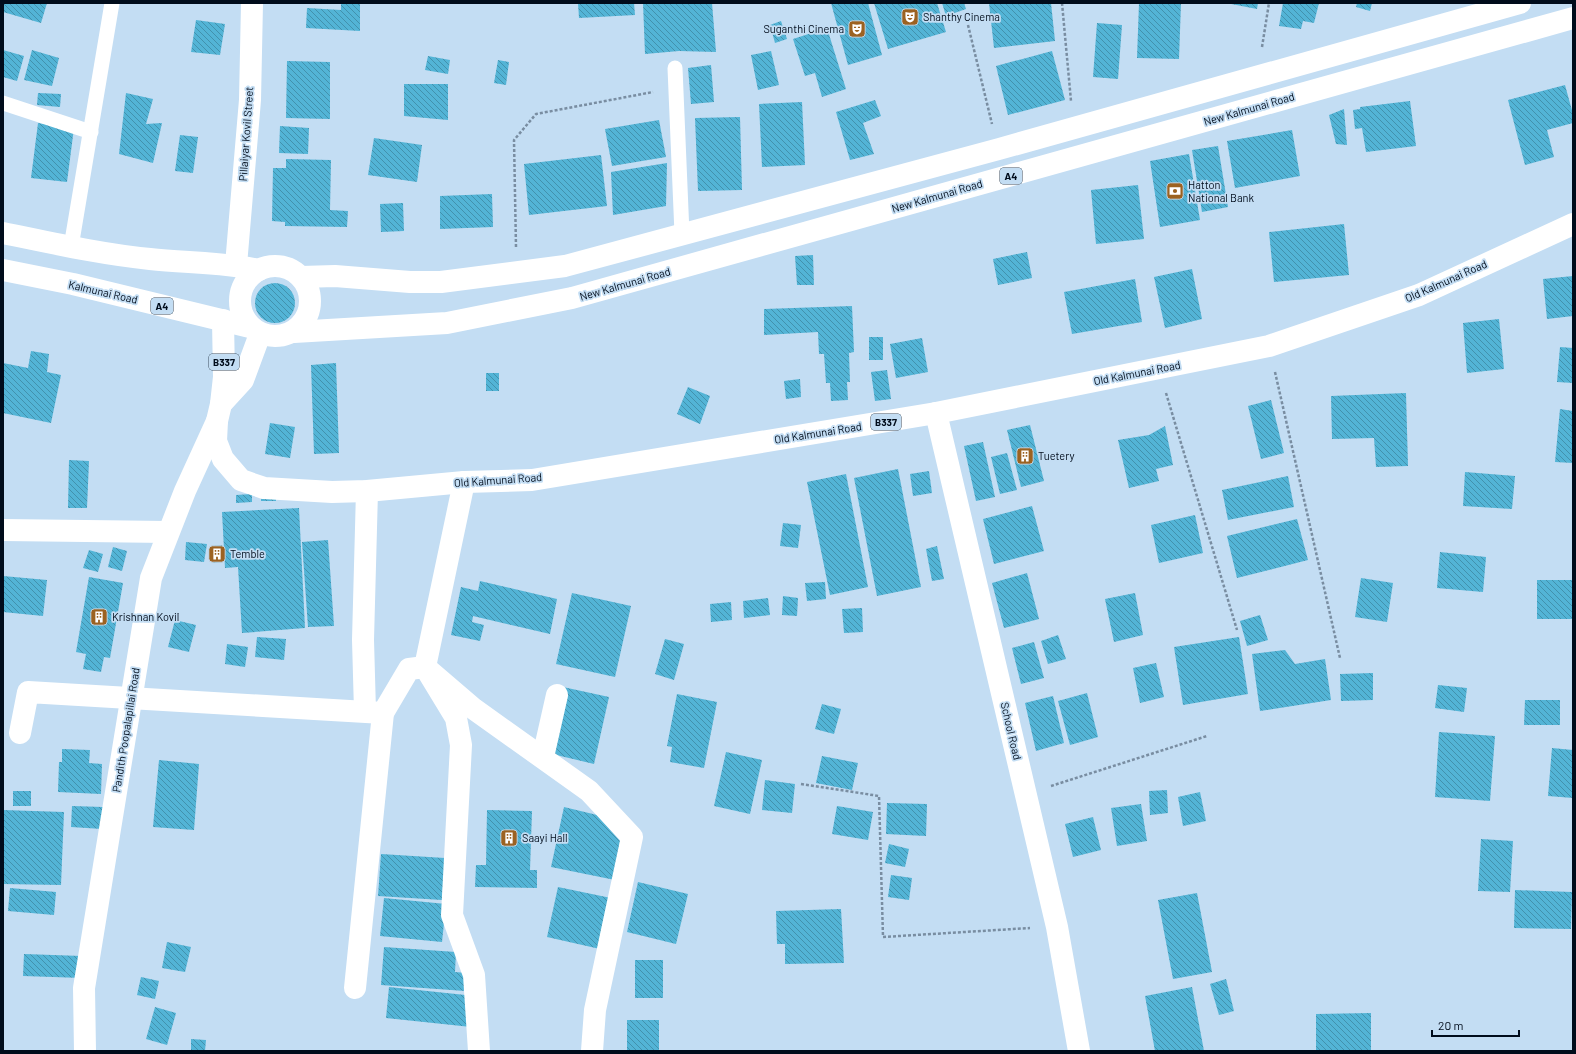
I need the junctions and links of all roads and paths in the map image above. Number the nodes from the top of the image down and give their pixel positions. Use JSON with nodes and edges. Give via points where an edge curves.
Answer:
{"nodes":[{"id":1,"x":112,"y":3,"type":"edge"},
{"id":2,"x":252,"y":3,"type":"edge"},
{"id":3,"x":1062,"y":3,"type":"edge"},
{"id":4,"x":1269,"y":3,"type":"edge"},
{"id":5,"x":1520,"y":3,"type":"edge"},
{"id":6,"x":1573,"y":18,"type":"edge"},
{"id":7,"x":968,"y":24,"type":"dead end"},
{"id":8,"x":675,"y":68,"type":"dead end"},
{"id":9,"x":1257,"y":78,"type":"junction"},
{"id":10,"x":676,"y":88,"type":"junction"},
{"id":11,"x":3,"y":103,"type":"edge"},
{"id":12,"x":1074,"y":128,"type":"junction"},
{"id":13,"x":91,"y":132,"type":"junction"},
{"id":14,"x":999,"y":149,"type":"junction"},
{"id":15,"x":1573,"y":224,"type":"edge"},
{"id":16,"x":3,"y":233,"type":"edge"},
{"id":17,"x":682,"y":234,"type":"junction"},
{"id":18,"x":71,"y":247,"type":"junction"},
{"id":19,"x":236,"y":265,"type":"junction"},
{"id":20,"x":3,"y":270,"type":"edge"},
{"id":21,"x":259,"y":270,"type":"junction"},
{"id":22,"x":516,"y":274,"type":"junction"},
{"id":23,"x":301,"y":277,"type":"junction"},
{"id":24,"x":223,"y":320,"type":"junction"},
{"id":25,"x":255,"y":330,"type":"junction"},
{"id":26,"x":294,"y":332,"type":"junction"},
{"id":27,"x":1269,"y":346,"type":"junction"},
{"id":28,"x":1159,"y":369,"type":"junction"},
{"id":29,"x":219,"y":413,"type":"junction"},
{"id":30,"x":936,"y":413,"type":"junction"},
{"id":31,"x":464,"y":482,"type":"junction"},
{"id":32,"x":367,"y":491,"type":"junction"},
{"id":33,"x":3,"y":530,"type":"edge"},
{"id":34,"x":168,"y":532,"type":"junction"},
{"id":35,"x":1237,"y":630,"type":"dead end"},
{"id":36,"x":1340,"y":658,"type":"dead end"},
{"id":37,"x":425,"y":666,"type":"junction"},
{"id":38,"x":557,"y":695,"type":"dead end"},
{"id":39,"x":130,"y":698,"type":"junction"},
{"id":40,"x":374,"y":712,"type":"junction"},
{"id":41,"x":20,"y":733,"type":"dead end"},
{"id":42,"x":1207,"y":736,"type":"dead end"},
{"id":43,"x":543,"y":757,"type":"junction"},
{"id":44,"x":801,"y":784,"type":"dead end"},
{"id":45,"x":1026,"y":795,"type":"junction"},
{"id":46,"x":1057,"y":927,"type":"junction"},
{"id":47,"x":355,"y":988,"type":"dead end"},
{"id":48,"x":85,"y":1051,"type":"edge"},
{"id":49,"x":479,"y":1051,"type":"edge"},
{"id":50,"x":592,"y":1051,"type":"edge"},
{"id":51,"x":1079,"y":1051,"type":"edge"}],
"edges":[{"from":1,"to":13,"type":"lane"},
{"from":2,"to":19,"type":"main road","name":"Pillaiyar Kovil Street","via":[[250,100]]},
{"from":3,"to":12,"type":"path"},
{"from":4,"to":9,"type":"path"},
{"from":5,"to":9,"type":"main road"},
{"from":6,"to":26,"type":"main road","name":"New Kalmunai Road","number":"A4","via":[[572,298],[447,323]]},
{"from":7,"to":14,"type":"path"},
{"from":8,"to":10,"type":"lane"},
{"from":9,"to":12,"type":"main road"},
{"from":10,"to":17,"type":"lane"},
{"from":10,"to":22,"type":"path","via":[[536,114],[514,140]]},
{"from":11,"to":13,"type":"lane"},
{"from":12,"to":14,"type":"main road"},
{"from":13,"to":18,"type":"lane"},
{"from":14,"to":17,"type":"main road"},
{"from":15,"to":27,"type":"main road","name":"Old Kalmunai Road","number":"B337","via":[[1419,295]]},
{"from":16,"to":18,"type":"main road"},
{"from":17,"to":22,"type":"main road","via":[[565,266]]},
{"from":18,"to":19,"type":"main road","via":[[150,259]]},
{"from":19,"to":21,"type":"main road"},
{"from":20,"to":24,"type":"main road","name":"Kalmunai Road","number":"A4"},
{"from":21,"to":23,"type":"main road","via":[[269,266],[281,266]]},
{"from":21,"to":25,"type":"main road","via":[[249,276],[240,296],[243,318]]},
{"from":22,"to":23,"type":"main road","via":[[442,282],[335,276]]},
{"from":23,"to":26,"type":"main road","via":[[307,285],[311,306],[308,316]]},
{"from":24,"to":25,"type":"main road","name":"Kalmunai Road","number":"A4"},
{"from":24,"to":29,"type":"main road","name":"Old Kalmunai Road","number":"B337","via":[[224,377]]},
{"from":25,"to":26,"type":"main road","via":[[271,337]]},
{"from":25,"to":29,"type":"main road","number":"B337","via":[[243,380]]},
{"from":27,"to":28,"type":"main road","name":"Old Kalmunai Road","number":"B337"},
{"from":27,"to":36,"type":"path"},
{"from":28,"to":30,"type":"main road","name":"Old Kalmunai Road","number":"B337"},
{"from":28,"to":35,"type":"path"},
{"from":29,"to":32,"type":"main road","name":"Old Kalmunai Road","number":"B337","via":[[216,441],[223,459],[242,480],[264,488],[332,492]]},
{"from":29,"to":34,"type":"main road","name":"Pandith Poopalapillai Road"},
{"from":30,"to":31,"type":"main road","name":"Old Kalmunai Road","number":"B337","via":[[532,480]]},
{"from":30,"to":45,"type":"main road","name":"School Road"},
{"from":31,"to":32,"type":"main road","name":"Old Kalmunai Road","number":"B337"},
{"from":31,"to":37,"type":"main road"},
{"from":32,"to":40,"type":"main road","via":[[363,640]]},
{"from":33,"to":34,"type":"main road"},
{"from":34,"to":39,"type":"main road","name":"Pandith Poopalapillai Road","via":[[151,578]]},
{"from":37,"to":40,"type":"main road","via":[[409,669]]},
{"from":37,"to":43,"type":"main road","via":[[474,708]]},
{"from":37,"to":49,"type":"main road","via":[[456,718],[461,746],[452,915],[474,975]]},
{"from":38,"to":43,"type":"main road"},
{"from":39,"to":40,"type":"main road"},
{"from":39,"to":41,"type":"main road","via":[[28,692]]},
{"from":39,"to":48,"type":"main road","name":"Pandith Poopalapillai Road","via":[[84,988]]},
{"from":40,"to":47,"type":"main road"},
{"from":42,"to":45,"type":"path"},
{"from":43,"to":50,"type":"main road","via":[[589,791],[632,837],[595,1010]]},
{"from":44,"to":46,"type":"path","via":[[879,796],[883,937]]},
{"from":45,"to":46,"type":"main road","name":"School Road"},
{"from":46,"to":51,"type":"main road","name":"School Road"}]}
